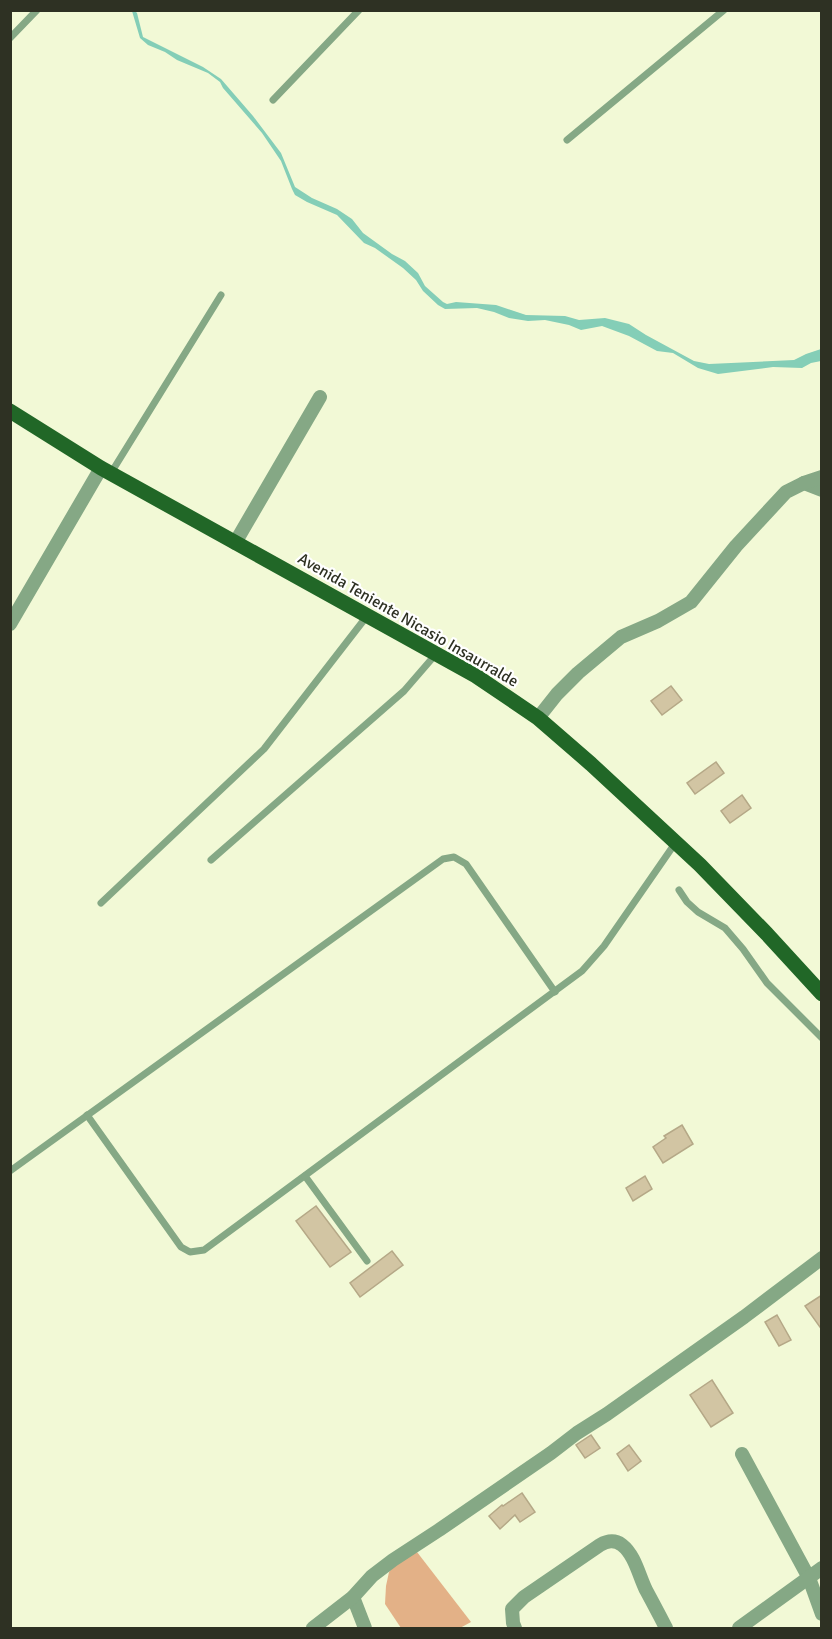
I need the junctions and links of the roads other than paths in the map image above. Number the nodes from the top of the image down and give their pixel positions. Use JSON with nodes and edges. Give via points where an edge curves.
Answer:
{"nodes":[{"id":1,"x":37,"y":10,"type":"edge"},
{"id":2,"x":358,"y":10,"type":"edge"},
{"id":3,"x":724,"y":10,"type":"edge"},
{"id":4,"x":10,"y":38,"type":"edge"},
{"id":5,"x":273,"y":100,"type":"dead end"},
{"id":6,"x":567,"y":141,"type":"dead end"},
{"id":7,"x":221,"y":295,"type":"dead end"},
{"id":8,"x":320,"y":397,"type":"dead end"},
{"id":9,"x":10,"y":411,"type":"edge"},
{"id":10,"x":106,"y":471,"type":"junction"},
{"id":11,"x":822,"y":477,"type":"edge"},
{"id":12,"x":804,"y":483,"type":"junction"},
{"id":13,"x":822,"y":490,"type":"edge"},
{"id":14,"x":235,"y":543,"type":"junction"},
{"id":15,"x":367,"y":616,"type":"junction"},
{"id":16,"x":10,"y":624,"type":"edge"},
{"id":17,"x":436,"y":654,"type":"junction"},
{"id":18,"x":538,"y":718,"type":"junction"},
{"id":19,"x":676,"y":842,"type":"junction"},
{"id":20,"x":211,"y":860,"type":"dead end"},
{"id":21,"x":679,"y":890,"type":"dead end"},
{"id":22,"x":101,"y":903,"type":"dead end"},
{"id":23,"x":555,"y":992,"type":"junction"},
{"id":24,"x":822,"y":994,"type":"edge"},
{"id":25,"x":822,"y":1038,"type":"edge"},
{"id":26,"x":87,"y":1115,"type":"junction"},
{"id":27,"x":10,"y":1171,"type":"edge"},
{"id":28,"x":305,"y":1176,"type":"junction"},
{"id":29,"x":822,"y":1258,"type":"edge"},
{"id":30,"x":367,"y":1261,"type":"dead end"},
{"id":31,"x":742,"y":1454,"type":"dead end"},
{"id":32,"x":822,"y":1568,"type":"edge"},
{"id":33,"x":808,"y":1578,"type":"junction"},
{"id":34,"x":353,"y":1597,"type":"junction"},
{"id":35,"x":822,"y":1614,"type":"edge"},
{"id":36,"x":313,"y":1629,"type":"edge"},
{"id":37,"x":365,"y":1629,"type":"edge"},
{"id":38,"x":515,"y":1629,"type":"edge"},
{"id":39,"x":666,"y":1629,"type":"edge"},
{"id":40,"x":739,"y":1629,"type":"edge"}],
"edges":[{"from":1,"to":4,"type":"lane"},
{"from":2,"to":5,"type":"lane"},
{"from":3,"to":6,"type":"lane"},
{"from":7,"to":10,"type":"lane"},
{"from":8,"to":14,"type":"street"},
{"from":9,"to":10,"type":"main road","name":"Avenida Teniente Nicasio Insaurralde"},
{"from":10,"to":14,"type":"main road","name":"Avenida Teniente Nicasio Insaurralde"},
{"from":10,"to":16,"type":"street"},
{"from":11,"to":12,"type":"street"},
{"from":12,"to":13,"type":"street"},
{"from":12,"to":18,"type":"street","via":[[786,492],[759,520],[690,602],[621,638],[578,673]]},
{"from":14,"to":15,"type":"main road","name":"Avenida Teniente Nicasio Insaurralde"},
{"from":15,"to":17,"type":"main road","name":"Avenida Teniente Nicasio Insaurralde"},
{"from":15,"to":22,"type":"lane","via":[[264,749]]},
{"from":17,"to":18,"type":"main road","name":"Avenida Teniente Nicasio Insaurralde"},
{"from":17,"to":20,"type":"lane","via":[[404,691]]},
{"from":18,"to":19,"type":"main road","name":"Avenida Teniente Nicasio Insaurralde"},
{"from":19,"to":23,"type":"lane","via":[[604,946],[582,971]]},
{"from":19,"to":24,"type":"main road","name":"Avenida Teniente Nicasio Insaurralde"},
{"from":21,"to":25,"type":"lane","via":[[698,912],[724,928],[767,983]]},
{"from":23,"to":26,"type":"lane","via":[[466,864],[454,857],[443,859]]},
{"from":23,"to":28,"type":"lane"},
{"from":26,"to":27,"type":"lane"},
{"from":26,"to":28,"type":"lane","via":[[181,1247],[190,1252],[204,1250]]},
{"from":28,"to":30,"type":"lane"},
{"from":29,"to":34,"type":"street","via":[[607,1414],[393,1560]]},
{"from":31,"to":33,"type":"street"},
{"from":32,"to":33,"type":"street"},
{"from":33,"to":35,"type":"street"},
{"from":33,"to":40,"type":"street"},
{"from":34,"to":36,"type":"street"},
{"from":34,"to":37,"type":"street"},
{"from":38,"to":39,"type":"street","via":[[512,1609],[524,1597],[609,1541],[623,1545],[631,1556]]}]}
